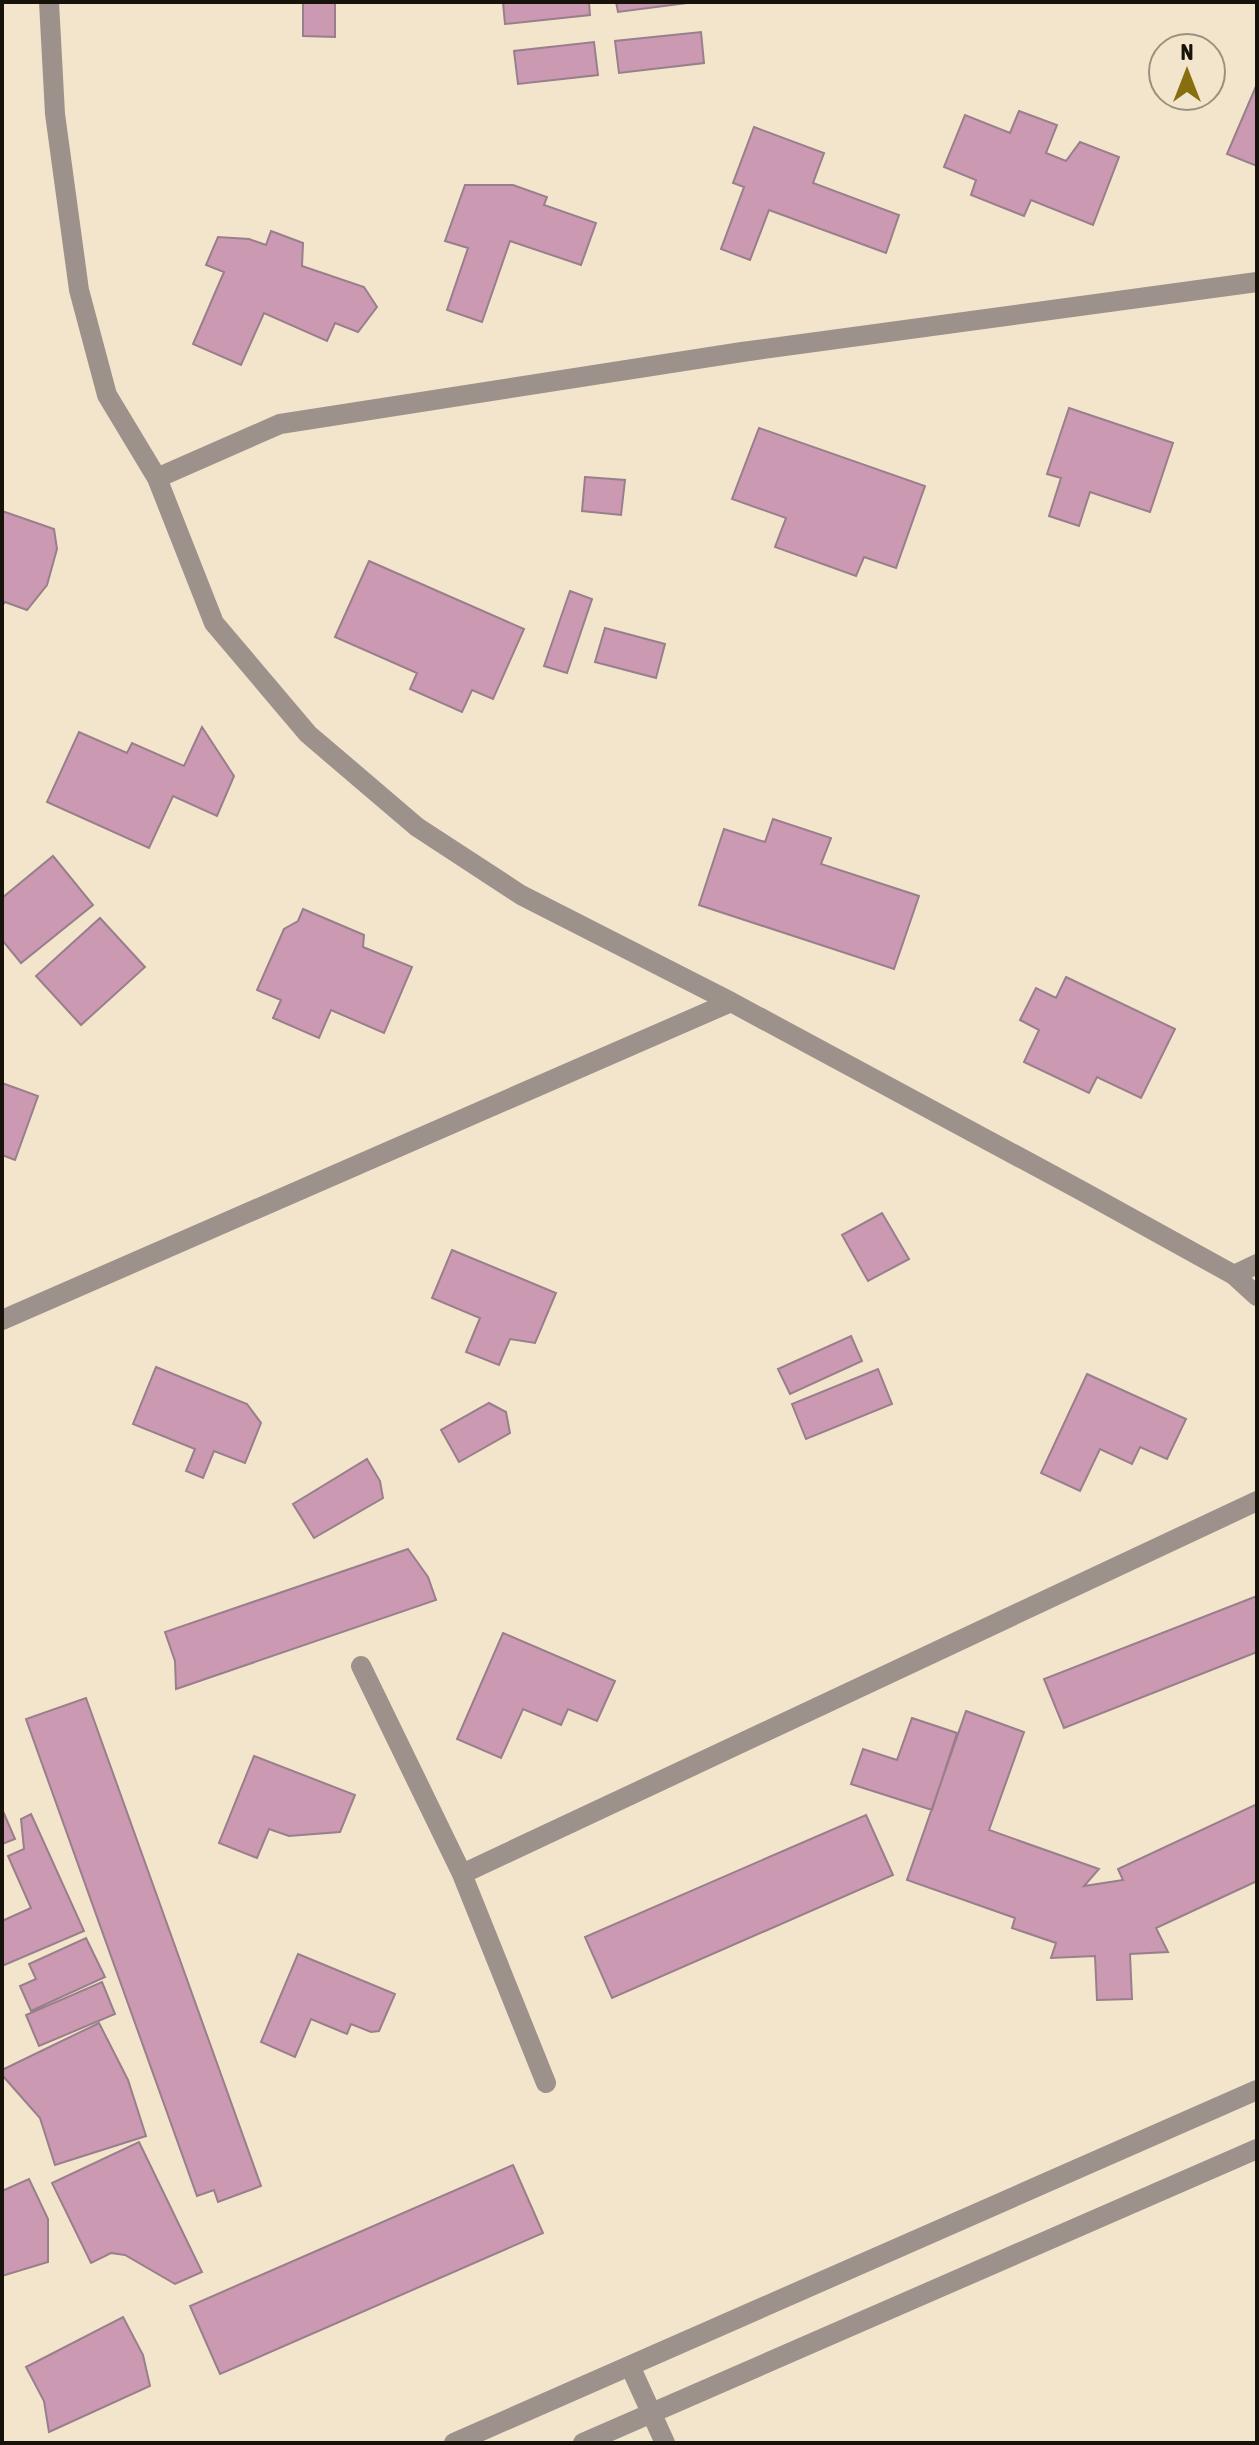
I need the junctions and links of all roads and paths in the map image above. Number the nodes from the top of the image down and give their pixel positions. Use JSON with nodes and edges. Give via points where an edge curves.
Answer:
{"nodes":[{"id":1,"x":49,"y":2,"type":"edge"},
{"id":2,"x":1257,"y":282,"type":"edge"},
{"id":3,"x":157,"y":478,"type":"junction"},
{"id":4,"x":731,"y":1002,"type":"junction"},
{"id":5,"x":1257,"y":1264,"type":"edge"},
{"id":6,"x":1234,"y":1275,"type":"junction"},
{"id":7,"x":1257,"y":1296,"type":"edge"},
{"id":8,"x":2,"y":1320,"type":"edge"},
{"id":9,"x":1257,"y":1501,"type":"edge"},
{"id":10,"x":361,"y":1666,"type":"dead end"},
{"id":11,"x":462,"y":1874,"type":"junction"},
{"id":12,"x":546,"y":2083,"type":"dead end"},
{"id":13,"x":1257,"y":2090,"type":"edge"},
{"id":14,"x":1257,"y":2149,"type":"edge"},
{"id":15,"x":630,"y":2366,"type":"junction"},
{"id":16,"x":651,"y":2413,"type":"junction"},
{"id":17,"x":454,"y":2443,"type":"edge"},
{"id":18,"x":583,"y":2443,"type":"edge"},
{"id":19,"x":665,"y":2443,"type":"edge"}],
"edges":[{"from":1,"to":3,"type":"lane","via":[[55,114],[79,290],[107,395]]},
{"from":2,"to":3,"type":"lane","via":[[742,352],[280,424]]},
{"from":3,"to":4,"type":"lane","via":[[214,623],[308,734],[417,827],[521,895]]},
{"from":4,"to":6,"type":"lane"},
{"from":4,"to":8,"type":"lane"},
{"from":5,"to":6,"type":"lane"},
{"from":6,"to":7,"type":"lane"},
{"from":9,"to":11,"type":"lane"},
{"from":10,"to":11,"type":"lane"},
{"from":11,"to":12,"type":"lane"},
{"from":13,"to":15,"type":"lane"},
{"from":14,"to":16,"type":"lane"},
{"from":15,"to":16,"type":"lane"},
{"from":15,"to":17,"type":"lane"},
{"from":16,"to":18,"type":"lane"},
{"from":16,"to":19,"type":"lane"}]}
